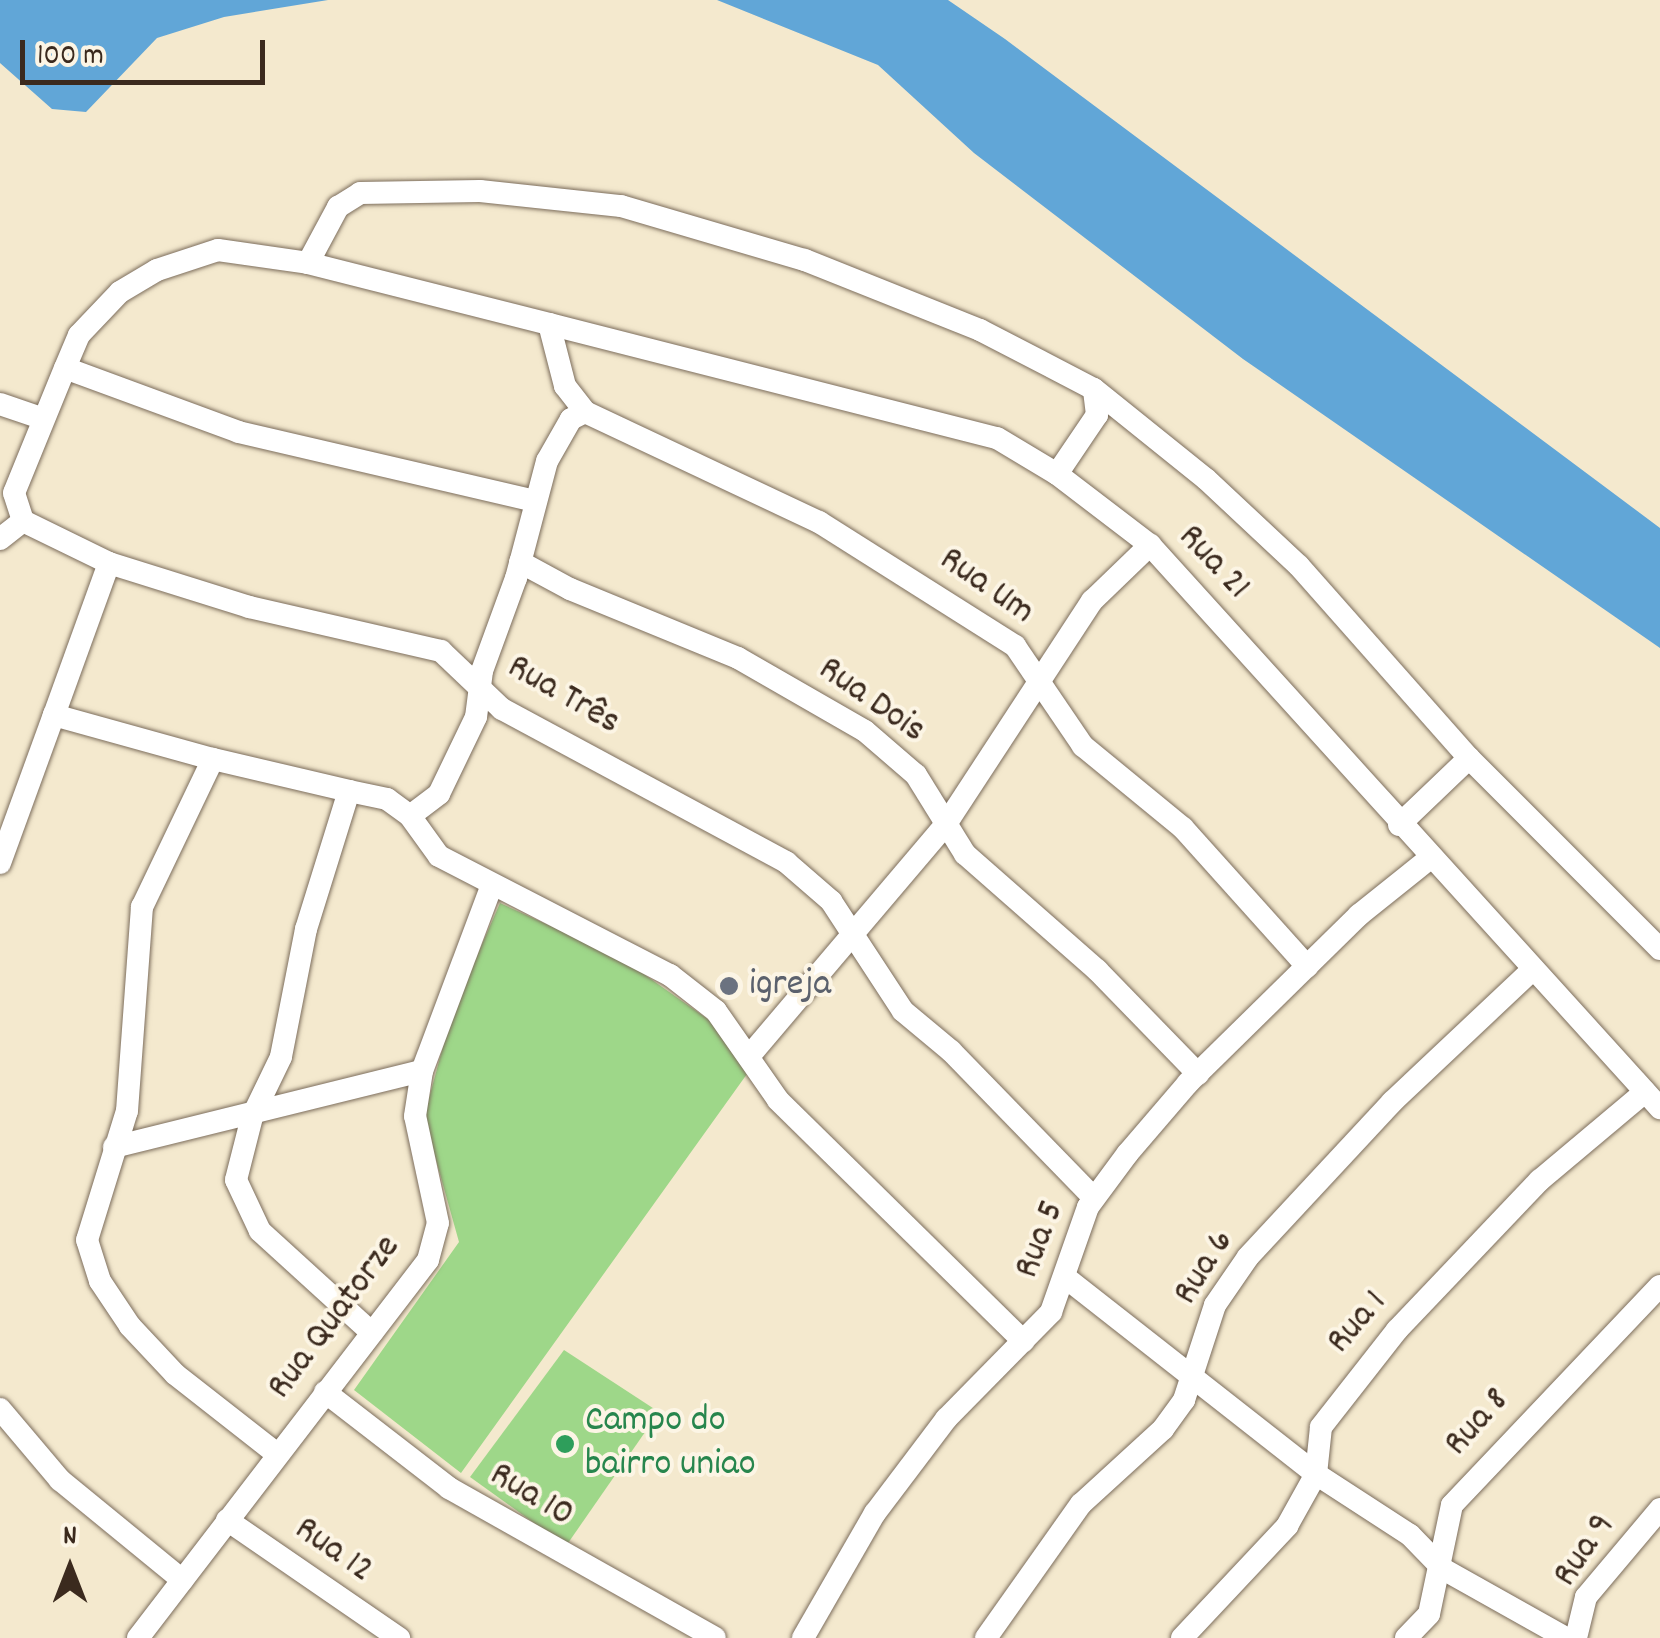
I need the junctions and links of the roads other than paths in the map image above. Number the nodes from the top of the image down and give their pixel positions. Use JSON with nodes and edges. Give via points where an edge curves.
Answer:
{"nodes":[{"id":1,"x":308,"y":262,"type":"junction"},
{"id":2,"x":549,"y":324,"type":"junction"},
{"id":3,"x":65,"y":368,"type":"junction"},
{"id":4,"x":1094,"y":389,"type":"junction"},
{"id":5,"x":0,"y":404,"type":"edge"},
{"id":6,"x":585,"y":412,"type":"junction"},
{"id":7,"x":41,"y":418,"type":"junction"},
{"id":8,"x":1056,"y":474,"type":"junction"},
{"id":9,"x":535,"y":502,"type":"junction"},
{"id":10,"x":13,"y":513,"type":"edge"},
{"id":11,"x":0,"y":538,"type":"edge"},
{"id":12,"x":1150,"y":545,"type":"junction"},
{"id":13,"x":109,"y":562,"type":"junction"},
{"id":14,"x":520,"y":562,"type":"junction"},
{"id":15,"x":1043,"y":678,"type":"junction"},
{"id":16,"x":481,"y":692,"type":"junction"},
{"id":17,"x":54,"y":716,"type":"junction"},
{"id":18,"x":1469,"y":758,"type":"junction"},
{"id":19,"x":213,"y":759,"type":"junction"},
{"id":20,"x":349,"y":791,"type":"junction"},
{"id":21,"x":410,"y":816,"type":"junction"},
{"id":22,"x":946,"y":824,"type":"junction"},
{"id":23,"x":1399,"y":825,"type":"junction"},
{"id":24,"x":1428,"y":859,"type":"junction"},
{"id":25,"x":0,"y":863,"type":"edge"},
{"id":26,"x":492,"y":885,"type":"junction"},
{"id":27,"x":852,"y":934,"type":"junction"},
{"id":28,"x":1660,"y":949,"type":"edge"},
{"id":29,"x":1308,"y":966,"type":"junction"},
{"id":30,"x":1533,"y":969,"type":"junction"},
{"id":31,"x":750,"y":1054,"type":"junction"},
{"id":32,"x":422,"y":1072,"type":"junction"},
{"id":33,"x":1198,"y":1074,"type":"junction"},
{"id":34,"x":1652,"y":1100,"type":"edge"},
{"id":35,"x":252,"y":1117,"type":"junction"},
{"id":36,"x":114,"y":1147,"type":"junction"},
{"id":37,"x":1094,"y":1198,"type":"junction"},
{"id":38,"x":1066,"y":1278,"type":"junction"},
{"id":39,"x":1660,"y":1286,"type":"edge"},
{"id":40,"x":372,"y":1333,"type":"junction"},
{"id":41,"x":1023,"y":1341,"type":"junction"},
{"id":42,"x":1190,"y":1378,"type":"junction"},
{"id":43,"x":325,"y":1392,"type":"junction"},
{"id":44,"x":0,"y":1409,"type":"edge"},
{"id":45,"x":277,"y":1454,"type":"junction"},
{"id":46,"x":1316,"y":1474,"type":"junction"},
{"id":47,"x":1660,"y":1510,"type":"edge"},
{"id":48,"x":227,"y":1520,"type":"junction"},
{"id":49,"x":1443,"y":1569,"type":"junction"},
{"id":50,"x":182,"y":1580,"type":"junction"},
{"id":51,"x":138,"y":1638,"type":"edge"},
{"id":52,"x":399,"y":1638,"type":"edge"},
{"id":53,"x":715,"y":1638,"type":"edge"},
{"id":54,"x":803,"y":1638,"type":"edge"},
{"id":55,"x":986,"y":1638,"type":"edge"},
{"id":56,"x":1182,"y":1638,"type":"edge"},
{"id":57,"x":1406,"y":1638,"type":"edge"},
{"id":58,"x":1566,"y":1638,"type":"edge"},
{"id":59,"x":1576,"y":1638,"type":"edge"}],
"edges":[{"from":1,"to":2,"type":"street","name":"Rua 21"},
{"from":1,"to":3,"type":"street","name":"Rua 21","via":[[218,250],[158,270],[120,292],[80,335]]},
{"from":1,"to":4,"type":"street","via":[[338,207],[360,193],[480,192],[621,206],[806,260],[980,330]]},
{"from":2,"to":6,"type":"street","via":[[565,386]]},
{"from":2,"to":8,"type":"street","name":"Rua 21","via":[[997,438]]},
{"from":3,"to":7,"type":"street"},
{"from":3,"to":9,"type":"street","via":[[240,432]]},
{"from":4,"to":8,"type":"street","via":[[1097,416]]},
{"from":4,"to":18,"type":"street","via":[[1299,566]]},
{"from":5,"to":7,"type":"street"},
{"from":6,"to":9,"type":"street","via":[[556,442]]},
{"from":6,"to":15,"type":"street","name":"Rua Um","via":[[820,522],[1015,646]]},
{"from":7,"to":10,"type":"street"},
{"from":8,"to":12,"type":"street","name":"Rua 21"},
{"from":9,"to":14,"type":"street"},
{"from":10,"to":11,"type":"street"},
{"from":10,"to":13,"type":"street","name":"Rua Três"},
{"from":12,"to":15,"type":"street","via":[[1092,601]]},
{"from":12,"to":23,"type":"street","name":"Rua 21"},
{"from":13,"to":16,"type":"street","name":"Rua Três","via":[[249,607],[416,641],[441,651]]},
{"from":13,"to":17,"type":"street"},
{"from":14,"to":16,"type":"street","via":[[482,671]]},
{"from":14,"to":22,"type":"street","name":"Rua Dois","via":[[738,658],[865,731],[916,775]]},
{"from":15,"to":22,"type":"street"},
{"from":15,"to":29,"type":"street","name":"Rua Um","via":[[1083,746],[1172,817]]},
{"from":16,"to":21,"type":"street","via":[[438,794]]},
{"from":16,"to":27,"type":"street","name":"Rua Três","via":[[554,739],[786,862],[831,901]]},
{"from":17,"to":19,"type":"street"},
{"from":17,"to":25,"type":"street"},
{"from":18,"to":23,"type":"street"},
{"from":18,"to":28,"type":"street"},
{"from":19,"to":20,"type":"street"},
{"from":19,"to":36,"type":"street","via":[[142,907],[130,1090]]},
{"from":20,"to":21,"type":"street","via":[[387,799]]},
{"from":20,"to":35,"type":"street","via":[[306,930],[281,1057]]},
{"from":21,"to":26,"type":"street","via":[[439,856]]},
{"from":22,"to":27,"type":"street"},
{"from":22,"to":33,"type":"street","name":"Rua Dois","via":[[966,854],[1097,970]]},
{"from":23,"to":24,"type":"street","name":"Rua 21"},
{"from":24,"to":29,"type":"street","name":"Rua 5"},
{"from":24,"to":30,"type":"street","name":"Rua 21"},
{"from":26,"to":31,"type":"street","via":[[670,976],[716,1010]]},
{"from":26,"to":32,"type":"street","name":"Rua Quatorze"},
{"from":27,"to":31,"type":"street"},
{"from":27,"to":37,"type":"street","name":"Rua Três","via":[[903,1012],[951,1051]]},
{"from":29,"to":33,"type":"street","name":"Rua 5"},
{"from":30,"to":34,"type":"street","name":"Rua 21"},
{"from":30,"to":42,"type":"street","name":"Rua 6","via":[[1392,1102],[1248,1257],[1215,1305]]},
{"from":31,"to":41,"type":"street","via":[[778,1100]]},
{"from":32,"to":35,"type":"street"},
{"from":32,"to":40,"type":"street","name":"Rua Quatorze","via":[[415,1116],[438,1223],[428,1260]]},
{"from":33,"to":37,"type":"street","name":"Rua 5"},
{"from":34,"to":46,"type":"street","name":"Rua 1","via":[[1540,1180],[1397,1330],[1322,1427]]},
{"from":35,"to":36,"type":"street"},
{"from":35,"to":40,"type":"street","via":[[236,1180],[246,1212],[290,1265]]},
{"from":36,"to":45,"type":"street","via":[[87,1240],[100,1281],[174,1374]]},
{"from":37,"to":38,"type":"street","name":"Rua 5"},
{"from":38,"to":41,"type":"street","name":"Rua 5","via":[[1051,1312]]},
{"from":38,"to":42,"type":"street"},
{"from":39,"to":49,"type":"street","name":"Rua 8","via":[[1452,1505]]},
{"from":40,"to":43,"type":"street","name":"Rua Quatorze"},
{"from":41,"to":54,"type":"street","name":"Rua 5","via":[[946,1418],[875,1513]]},
{"from":42,"to":46,"type":"street"},
{"from":42,"to":55,"type":"street","name":"Rua 6","via":[[1184,1400],[1163,1428],[1081,1504]]},
{"from":43,"to":45,"type":"street","name":"Rua Quatorze"},
{"from":43,"to":53,"type":"street","name":"Rua 10","via":[[449,1488]]},
{"from":44,"to":50,"type":"street","via":[[60,1480]]},
{"from":45,"to":48,"type":"street","name":"Rua Quatorze"},
{"from":46,"to":49,"type":"street","via":[[1370,1504]]},
{"from":46,"to":56,"type":"street","name":"Rua 1","via":[[1287,1526]]},
{"from":47,"to":59,"type":"street","name":"Rua 9","via":[[1586,1597]]},
{"from":48,"to":50,"type":"street","name":"Rua Quatorze"},
{"from":48,"to":52,"type":"street","name":"Rua 12"},
{"from":49,"to":57,"type":"street","name":"Rua 8","via":[[1428,1614]]},
{"from":49,"to":58,"type":"street"},
{"from":50,"to":51,"type":"street","name":"Rua Quatorze"}]}
